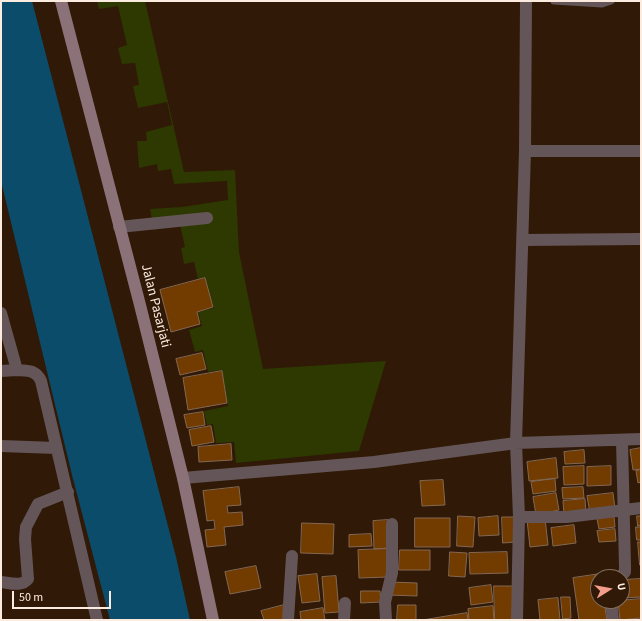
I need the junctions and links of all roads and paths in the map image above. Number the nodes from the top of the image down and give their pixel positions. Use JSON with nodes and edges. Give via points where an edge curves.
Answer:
{"nodes":[{"id":1,"x":61,"y":1,"type":"edge"},
{"id":2,"x":526,"y":1,"type":"edge"},
{"id":3,"x":554,"y":1,"type":"edge"},
{"id":4,"x":611,"y":1,"type":"edge"},
{"id":5,"x":525,"y":151,"type":"junction"},
{"id":6,"x":641,"y":151,"type":"edge"},
{"id":7,"x":207,"y":218,"type":"dead end"},
{"id":8,"x":119,"y":226,"type":"junction"},
{"id":9,"x":641,"y":239,"type":"edge"},
{"id":10,"x":523,"y":240,"type":"junction"},
{"id":11,"x":1,"y":313,"type":"edge"},
{"id":12,"x":17,"y":370,"type":"junction"},
{"id":13,"x":1,"y":371,"type":"edge"},
{"id":14,"x":641,"y":439,"type":"edge"},
{"id":15,"x":622,"y":440,"type":"junction"},
{"id":16,"x":516,"y":443,"type":"junction"},
{"id":17,"x":1,"y":446,"type":"edge"},
{"id":18,"x":56,"y":448,"type":"junction"},
{"id":19,"x":183,"y":478,"type":"junction"},
{"id":20,"x":68,"y":492,"type":"junction"},
{"id":21,"x":641,"y":508,"type":"edge"},
{"id":22,"x":624,"y":509,"type":"junction"},
{"id":23,"x":519,"y":517,"type":"junction"},
{"id":24,"x":392,"y":524,"type":"dead end"},
{"id":25,"x":292,"y":556,"type":"dead end"},
{"id":26,"x":625,"y":569,"type":"edge"},
{"id":27,"x":1,"y":582,"type":"edge"},
{"id":28,"x":345,"y":603,"type":"dead end"},
{"id":29,"x":612,"y":609,"type":"edge"},
{"id":30,"x":97,"y":620,"type":"edge"},
{"id":31,"x":213,"y":620,"type":"edge"},
{"id":32,"x":288,"y":620,"type":"edge"},
{"id":33,"x":344,"y":620,"type":"edge"},
{"id":34,"x":386,"y":620,"type":"edge"},
{"id":35,"x":516,"y":620,"type":"edge"},
{"id":36,"x":613,"y":620,"type":"edge"}],
"edges":[{"from":1,"to":8,"type":"main road","name":"Jalan Pasarjati"},
{"from":2,"to":5,"type":"street"},
{"from":3,"to":4,"type":"lane","via":[[602,4]]},
{"from":5,"to":6,"type":"street"},
{"from":5,"to":10,"type":"street"},
{"from":7,"to":8,"type":"street"},
{"from":8,"to":19,"type":"main road","name":"Jalan Pasarjati"},
{"from":9,"to":10,"type":"street"},
{"from":10,"to":16,"type":"street"},
{"from":11,"to":12,"type":"street"},
{"from":12,"to":13,"type":"street"},
{"from":12,"to":18,"type":"street","via":[[33,371],[38,374]]},
{"from":14,"to":15,"type":"street"},
{"from":15,"to":16,"type":"street"},
{"from":15,"to":22,"type":"street"},
{"from":16,"to":19,"type":"street","via":[[374,462]]},
{"from":16,"to":23,"type":"street"},
{"from":17,"to":18,"type":"street"},
{"from":18,"to":20,"type":"street"},
{"from":19,"to":31,"type":"main road","name":"Jalan Pasarjati"},
{"from":20,"to":27,"type":"street","via":[[38,504],[26,527],[28,579],[22,583]]},
{"from":20,"to":30,"type":"street"},
{"from":21,"to":22,"type":"street"},
{"from":22,"to":23,"type":"street","via":[[567,516]]},
{"from":22,"to":26,"type":"street"},
{"from":23,"to":35,"type":"street"},
{"from":24,"to":34,"type":"street","via":[[392,573],[384,602]]},
{"from":25,"to":32,"type":"street"},
{"from":28,"to":33,"type":"street"},
{"from":29,"to":36,"type":"street"}]}
